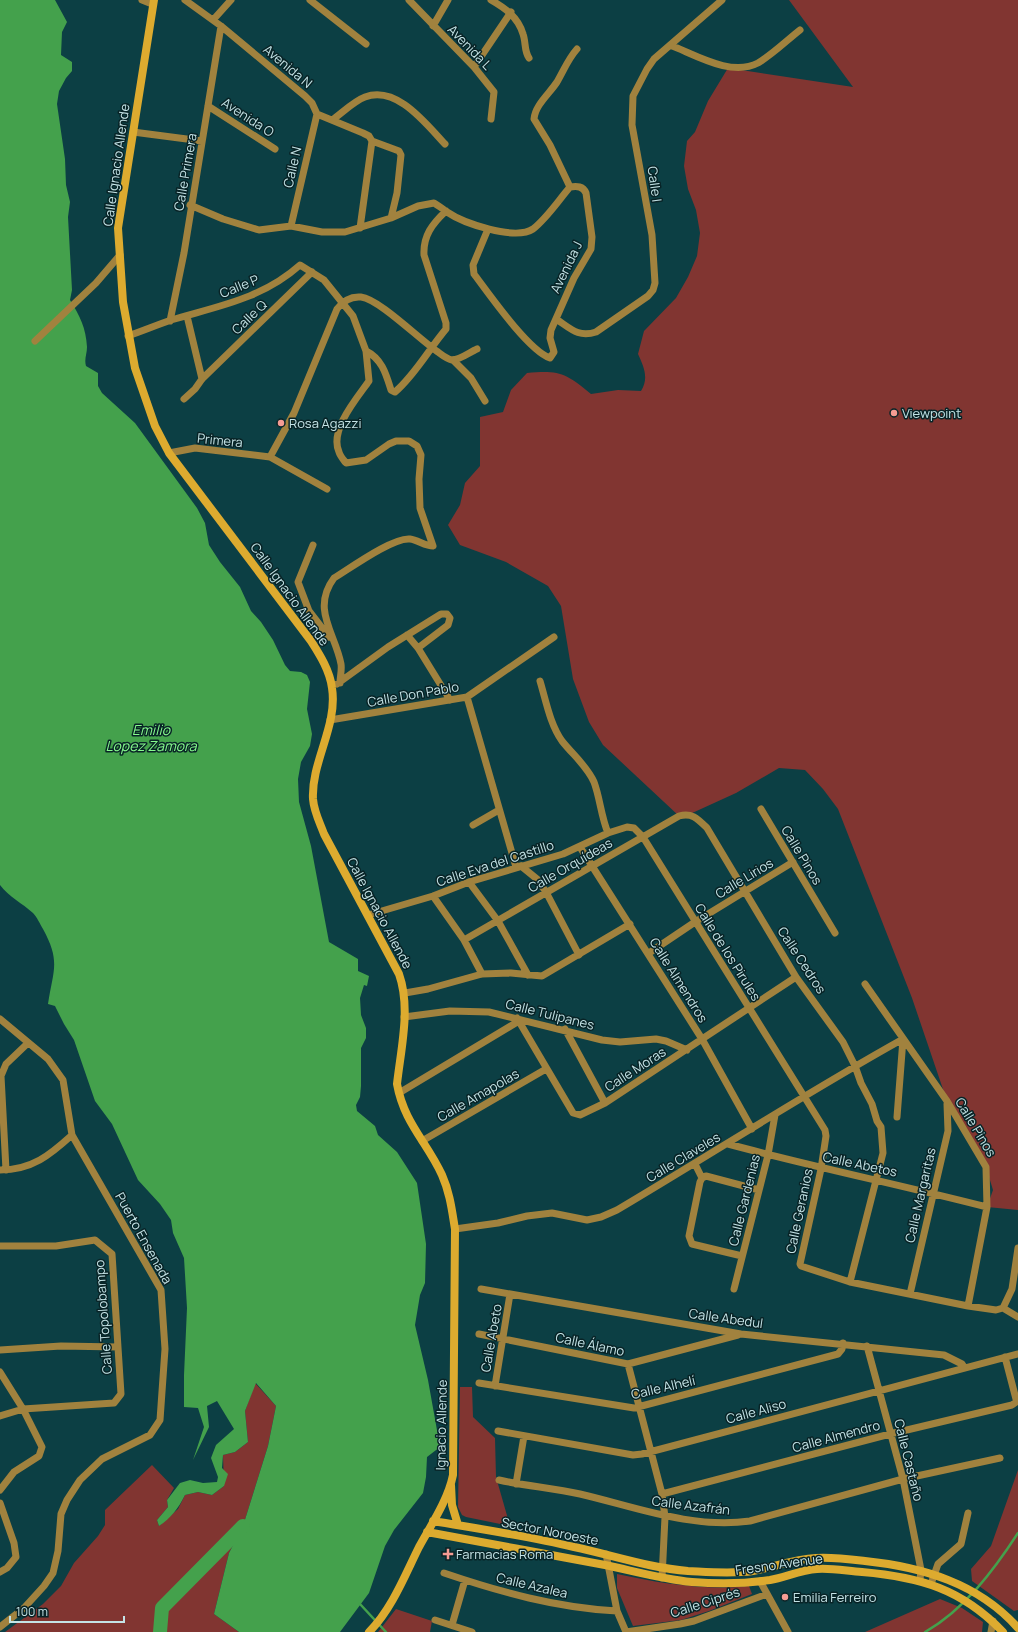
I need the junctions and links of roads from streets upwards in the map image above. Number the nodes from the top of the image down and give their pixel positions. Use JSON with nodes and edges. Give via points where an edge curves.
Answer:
{"nodes":[{"id":1,"x":142,"y":0,"type":"edge"},
{"id":2,"x":184,"y":0,"type":"edge"},
{"id":3,"x":231,"y":0,"type":"edge"},
{"id":4,"x":310,"y":0,"type":"edge"},
{"id":5,"x":408,"y":0,"type":"edge"},
{"id":6,"x":448,"y":0,"type":"edge"},
{"id":7,"x":491,"y":0,"type":"edge"},
{"id":8,"x":722,"y":0,"type":"edge"},
{"id":9,"x":153,"y":2,"type":"edge"},
{"id":10,"x":511,"y":12,"type":"junction"},
{"id":11,"x":213,"y":20,"type":"junction"},
{"id":12,"x":221,"y":26,"type":"junction"},
{"id":13,"x":433,"y":26,"type":"junction"},
{"id":14,"x":800,"y":30,"type":"dead end"},
{"id":15,"x":366,"y":44,"type":"dead end"},
{"id":16,"x":670,"y":44,"type":"junction"},
{"id":17,"x":577,"y":49,"type":"dead end"},
{"id":18,"x":529,"y":58,"type":"dead end"},
{"id":19,"x":474,"y":68,"type":"junction"},
{"id":20,"x":208,"y":106,"type":"junction"},
{"id":21,"x":316,"y":114,"type":"junction"},
{"id":22,"x":491,"y":118,"type":"dead end"},
{"id":23,"x":332,"y":120,"type":"junction"},
{"id":24,"x":133,"y":132,"type":"junction"},
{"id":25,"x":202,"y":141,"type":"junction"},
{"id":26,"x":372,"y":141,"type":"junction"},
{"id":27,"x":445,"y":144,"type":"dead end"},
{"id":28,"x":275,"y":149,"type":"dead end"},
{"id":29,"x":570,"y":187,"type":"junction"},
{"id":30,"x":190,"y":204,"type":"junction"},
{"id":31,"x":446,"y":212,"type":"junction"},
{"id":32,"x":391,"y":218,"type":"junction"},
{"id":33,"x":291,"y":226,"type":"junction"},
{"id":34,"x":360,"y":228,"type":"junction"},
{"id":35,"x":488,"y":229,"type":"junction"},
{"id":36,"x":120,"y":255,"type":"junction"},
{"id":37,"x":312,"y":272,"type":"junction"},
{"id":38,"x":342,"y":302,"type":"junction"},
{"id":39,"x":187,"y":316,"type":"junction"},
{"id":40,"x":556,"y":319,"type":"junction"},
{"id":41,"x":170,"y":321,"type":"junction"},
{"id":42,"x":128,"y":336,"type":"junction"},
{"id":43,"x":35,"y":341,"type":"dead end"},
{"id":44,"x":430,"y":347,"type":"junction"},
{"id":45,"x":477,"y":349,"type":"dead end"},
{"id":46,"x":366,"y":350,"type":"junction"},
{"id":47,"x":453,"y":360,"type":"junction"},
{"id":48,"x":202,"y":379,"type":"junction"},
{"id":49,"x":184,"y":399,"type":"dead end"},
{"id":50,"x":485,"y":401,"type":"dead end"},
{"id":51,"x":169,"y":453,"type":"junction"},
{"id":52,"x":270,"y":457,"type":"junction"},
{"id":53,"x":327,"y":489,"type":"dead end"},
{"id":54,"x":313,"y":545,"type":"dead end"},
{"id":55,"x":407,"y":635,"type":"junction"},
{"id":56,"x":554,"y":637,"type":"dead end"},
{"id":57,"x":332,"y":641,"type":"junction"},
{"id":58,"x":418,"y":648,"type":"junction"},
{"id":59,"x":540,"y":681,"type":"dead end"},
{"id":60,"x":340,"y":683,"type":"junction"},
{"id":61,"x":332,"y":688,"type":"junction"},
{"id":62,"x":467,"y":697,"type":"junction"},
{"id":63,"x":450,"y":700,"type":"junction"},
{"id":64,"x":330,"y":720,"type":"junction"},
{"id":65,"x":761,"y":809,"type":"dead end"},
{"id":66,"x":499,"y":810,"type":"junction"},
{"id":67,"x":690,"y":814,"type":"joint"},
{"id":68,"x":473,"y":825,"type":"dead end"},
{"id":69,"x":626,"y":827,"type":"joint"},
{"id":70,"x":608,"y":832,"type":"junction"},
{"id":71,"x":643,"y":837,"type":"junction"},
{"id":72,"x":580,"y":847,"type":"junction"},
{"id":73,"x":793,"y":862,"type":"junction"},
{"id":74,"x":592,"y":866,"type":"junction"},
{"id":75,"x":518,"y":867,"type":"junction"},
{"id":76,"x":469,"y":882,"type":"junction"},
{"id":77,"x":744,"y":891,"type":"junction"},
{"id":78,"x":546,"y":892,"type":"junction"},
{"id":79,"x":433,"y":896,"type":"junction"},
{"id":80,"x":368,"y":915,"type":"junction"},
{"id":81,"x":498,"y":921,"type":"junction"},
{"id":82,"x":695,"y":922,"type":"junction"},
{"id":83,"x":630,"y":924,"type":"junction"},
{"id":84,"x":835,"y":933,"type":"dead end"},
{"id":85,"x":464,"y":940,"type":"junction"},
{"id":86,"x":649,"y":953,"type":"junction"},
{"id":87,"x":579,"y":955,"type":"junction"},
{"id":88,"x":482,"y":974,"type":"junction"},
{"id":89,"x":528,"y":975,"type":"junction"},
{"id":90,"x":796,"y":977,"type":"junction"},
{"id":91,"x":865,"y":984,"type":"dead end"},
{"id":92,"x":405,"y":993,"type":"junction"},
{"id":93,"x":750,"y":1009,"type":"junction"},
{"id":94,"x":404,"y":1017,"type":"junction"},
{"id":95,"x":0,"y":1019,"type":"edge"},
{"id":96,"x":518,"y":1020,"type":"junction"},
{"id":97,"x":565,"y":1030,"type":"junction"},
{"id":98,"x":702,"y":1039,"type":"junction"},
{"id":99,"x":903,"y":1039,"type":"junction"},
{"id":100,"x":28,"y":1043,"type":"junction"},
{"id":101,"x":687,"y":1050,"type":"junction"},
{"id":102,"x":856,"y":1066,"type":"junction"},
{"id":103,"x":546,"y":1069,"type":"junction"},
{"id":104,"x":399,"y":1093,"type":"junction"},
{"id":105,"x":803,"y":1095,"type":"junction"},
{"id":106,"x":947,"y":1101,"type":"junction"},
{"id":107,"x":605,"y":1103,"type":"junction"},
{"id":108,"x":775,"y":1115,"type":"junction"},
{"id":109,"x":897,"y":1117,"type":"dead end"},
{"id":110,"x":752,"y":1129,"type":"junction"},
{"id":111,"x":72,"y":1135,"type":"junction"},
{"id":112,"x":422,"y":1141,"type":"junction"},
{"id":113,"x":728,"y":1144,"type":"junction"},
{"id":114,"x":768,"y":1155,"type":"junction"},
{"id":115,"x":695,"y":1164,"type":"junction"},
{"id":116,"x":821,"y":1169,"type":"junction"},
{"id":117,"x":3,"y":1170,"type":"edge"},
{"id":118,"x":702,"y":1178,"type":"junction"},
{"id":119,"x":876,"y":1180,"type":"junction"},
{"id":120,"x":759,"y":1190,"type":"junction"},
{"id":121,"x":932,"y":1193,"type":"junction"},
{"id":122,"x":987,"y":1207,"type":"junction"},
{"id":123,"x":455,"y":1229,"type":"junction"},
{"id":124,"x":0,"y":1246,"type":"edge"},
{"id":125,"x":1018,"y":1248,"type":"edge"},
{"id":126,"x":742,"y":1256,"type":"junction"},
{"id":127,"x":850,"y":1282,"type":"junction"},
{"id":128,"x":481,"y":1289,"type":"dead end"},
{"id":129,"x":734,"y":1289,"type":"dead end"},
{"id":130,"x":455,"y":1294,"type":"joint"},
{"id":131,"x":510,"y":1294,"type":"junction"},
{"id":132,"x":910,"y":1294,"type":"junction"},
{"id":133,"x":968,"y":1306,"type":"junction"},
{"id":134,"x":1003,"y":1308,"type":"junction"},
{"id":135,"x":1018,"y":1317,"type":"edge"},
{"id":136,"x":479,"y":1334,"type":"dead end"},
{"id":137,"x":741,"y":1334,"type":"junction"},
{"id":138,"x":503,"y":1338,"type":"junction"},
{"id":139,"x":843,"y":1343,"type":"junction"},
{"id":140,"x":867,"y":1346,"type":"junction"},
{"id":141,"x":118,"y":1347,"type":"junction"},
{"id":142,"x":0,"y":1350,"type":"edge"},
{"id":143,"x":1018,"y":1354,"type":"edge"},
{"id":144,"x":1005,"y":1357,"type":"junction"},
{"id":145,"x":628,"y":1364,"type":"junction"},
{"id":146,"x":964,"y":1367,"type":"junction"},
{"id":147,"x":0,"y":1372,"type":"edge"},
{"id":148,"x":479,"y":1383,"type":"dead end"},
{"id":149,"x":495,"y":1386,"type":"junction"},
{"id":150,"x":878,"y":1390,"type":"junction"},
{"id":151,"x":638,"y":1407,"type":"junction"},
{"id":152,"x":23,"y":1409,"type":"junction"},
{"id":153,"x":0,"y":1416,"type":"edge"},
{"id":154,"x":498,"y":1431,"type":"dead end"},
{"id":155,"x":890,"y":1434,"type":"junction"},
{"id":156,"x":524,"y":1436,"type":"junction"},
{"id":157,"x":651,"y":1452,"type":"junction"},
{"id":158,"x":1000,"y":1458,"type":"dead end"},
{"id":159,"x":903,"y":1479,"type":"junction"},
{"id":160,"x":499,"y":1480,"type":"dead end"},
{"id":161,"x":451,"y":1484,"type":"junction"},
{"id":162,"x":516,"y":1484,"type":"junction"},
{"id":163,"x":0,"y":1490,"type":"edge"},
{"id":164,"x":662,"y":1494,"type":"junction"},
{"id":165,"x":0,"y":1503,"type":"edge"},
{"id":166,"x":968,"y":1513,"type":"dead end"},
{"id":167,"x":665,"y":1517,"type":"junction"},
{"id":168,"x":433,"y":1521,"type":"junction"},
{"id":169,"x":458,"y":1525,"type":"junction"},
{"id":170,"x":427,"y":1532,"type":"junction"},
{"id":171,"x":606,"y":1554,"type":"junction"},
{"id":172,"x":608,"y":1566,"type":"junction"},
{"id":173,"x":663,"y":1567,"type":"junction"},
{"id":174,"x":921,"y":1570,"type":"junction"},
{"id":175,"x":0,"y":1572,"type":"edge"},
{"id":176,"x":444,"y":1573,"type":"dead end"},
{"id":177,"x":933,"y":1574,"type":"junction"},
{"id":178,"x":662,"y":1578,"type":"junction"},
{"id":179,"x":465,"y":1580,"type":"junction"},
{"id":180,"x":920,"y":1580,"type":"junction"},
{"id":181,"x":760,"y":1581,"type":"junction"},
{"id":182,"x":931,"y":1584,"type":"junction"},
{"id":183,"x":767,"y":1594,"type":"junction"},
{"id":184,"x":617,"y":1611,"type":"junction"},
{"id":185,"x":434,"y":1620,"type":"dead end"},
{"id":186,"x":993,"y":1621,"type":"junction"},
{"id":187,"x":452,"y":1625,"type":"junction"},
{"id":188,"x":0,"y":1627,"type":"edge"},
{"id":189,"x":1018,"y":1628,"type":"edge"},
{"id":190,"x":369,"y":1632,"type":"edge"},
{"id":191,"x":472,"y":1632,"type":"edge"},
{"id":192,"x":626,"y":1632,"type":"edge"},
{"id":193,"x":788,"y":1632,"type":"edge"},
{"id":194,"x":991,"y":1632,"type":"edge"},
{"id":195,"x":1003,"y":1632,"type":"edge"}],
"edges":[{"from":1,"to":9,"type":"street"},
{"from":2,"to":11,"type":"street","name":"Avenida N"},
{"from":3,"to":11,"type":"street"},
{"from":4,"to":15,"type":"street"},
{"from":5,"to":13,"type":"street","name":"Avenida L"},
{"from":6,"to":13,"type":"street"},
{"from":7,"to":10,"type":"street"},
{"from":8,"to":16,"type":"street","name":"Calle I"},
{"from":9,"to":24,"type":"street","name":"Calle Ignacio Allende"},
{"from":10,"to":18,"type":"street","via":[[523,32],[526,54]]},
{"from":10,"to":19,"type":"street"},
{"from":11,"to":12,"type":"street","name":"Avenida N"},
{"from":12,"to":20,"type":"street","name":"Calle Primera"},
{"from":12,"to":21,"type":"street","name":"Avenida N","via":[[305,96],[312,103]]},
{"from":13,"to":19,"type":"street","name":"Avenida L"},
{"from":14,"to":16,"type":"street","via":[[765,58],[742,68],[728,68]]},
{"from":16,"to":40,"type":"street","name":"Calle I","via":[[647,69],[633,96],[632,125],[653,246],[653,290],[596,332],[586,336]]},
{"from":17,"to":29,"type":"street","via":[[538,107],[534,119]]},
{"from":19,"to":22,"type":"street","name":"Avenida L","via":[[494,92]]},
{"from":20,"to":25,"type":"street","name":"Calle Primera"},
{"from":20,"to":28,"type":"street","name":"Avenida O"},
{"from":21,"to":23,"type":"street"},
{"from":21,"to":33,"type":"street","name":"Calle N"},
{"from":23,"to":26,"type":"street","via":[[369,136]]},
{"from":23,"to":27,"type":"street","via":[[364,97],[381,94],[410,107]]},
{"from":24,"to":25,"type":"street"},
{"from":24,"to":36,"type":"street","name":"Calle Ignacio Allende","via":[[118,228]]},
{"from":25,"to":30,"type":"street","name":"Calle Primera"},
{"from":26,"to":32,"type":"street","via":[[399,151],[402,155]]},
{"from":26,"to":34,"type":"street"},
{"from":29,"to":35,"type":"street","via":[[531,230],[517,232]]},
{"from":29,"to":40,"type":"street","name":"Avenida J","via":[[578,186],[585,190],[592,238],[591,249],[574,278]]},
{"from":30,"to":33,"type":"street","via":[[223,219],[259,230]]},
{"from":30,"to":41,"type":"street","name":"Calle Primera","via":[[184,252]]},
{"from":31,"to":32,"type":"street","via":[[434,203],[418,206]]},
{"from":31,"to":35,"type":"street"},
{"from":31,"to":44,"type":"street","via":[[431,227],[424,244],[424,255],[446,323],[446,329]]},
{"from":32,"to":34,"type":"street"},
{"from":33,"to":34,"type":"street","via":[[322,232],[345,232]]},
{"from":35,"to":40,"type":"street","name":"Avenida J","via":[[473,265],[474,274],[508,319],[537,349],[550,358],[554,352],[550,338],[551,330]]},
{"from":36,"to":42,"type":"street","name":"Calle Ignacio Allende"},
{"from":36,"to":43,"type":"street","via":[[96,283]]},
{"from":37,"to":38,"type":"street","name":"Calle P","via":[[324,280]]},
{"from":37,"to":39,"type":"street","name":"Calle P","via":[[300,265],[282,280],[243,300]]},
{"from":37,"to":48,"type":"street","name":"Calle Q"},
{"from":38,"to":44,"type":"street","via":[[361,297],[376,303]]},
{"from":38,"to":46,"type":"street","name":"Calle P","via":[[353,316]]},
{"from":38,"to":52,"type":"street","via":[[294,413]]},
{"from":39,"to":41,"type":"street","name":"Calle P"},
{"from":39,"to":48,"type":"street"},
{"from":41,"to":42,"type":"street","name":"Calle P"},
{"from":42,"to":51,"type":"street","name":"Calle Ignacio Allende","via":[[144,399]]},
{"from":44,"to":46,"type":"street","via":[[395,392],[391,390],[385,369]]},
{"from":44,"to":47,"type":"street"},
{"from":45,"to":47,"type":"street"},
{"from":46,"to":57,"type":"street","via":[[369,381],[343,419],[337,438],[338,452],[346,462],[352,463],[366,460],[396,441],[409,441],[417,446],[421,455],[420,508],[433,546],[409,538],[394,541],[334,578],[324,598],[324,612]]},
{"from":47,"to":50,"type":"street","via":[[471,378]]},
{"from":48,"to":49,"type":"street","name":"Calle Q"},
{"from":51,"to":52,"type":"street","name":"Primera","via":[[195,448]]},
{"from":51,"to":61,"type":"street","name":"Calle Ignacio Allende","via":[[312,641],[327,671]]},
{"from":52,"to":53,"type":"street"},
{"from":54,"to":57,"type":"street","via":[[298,582],[309,611]]},
{"from":55,"to":58,"type":"street"},
{"from":55,"to":58,"type":"street","via":[[441,614],[447,614],[450,618],[448,625]]},
{"from":55,"to":60,"type":"street"},
{"from":56,"to":62,"type":"street","name":"Calle Don Pablo"},
{"from":57,"to":60,"type":"street","via":[[341,665]]},
{"from":58,"to":63,"type":"street"},
{"from":59,"to":70,"type":"street","via":[[553,725],[588,771],[594,783]]},
{"from":60,"to":61,"type":"street"},
{"from":61,"to":64,"type":"street","name":"Calle Ignacio Allende"},
{"from":62,"to":63,"type":"street","name":"Calle Don Pablo"},
{"from":62,"to":66,"type":"street"},
{"from":63,"to":64,"type":"street","name":"Calle Don Pablo"},
{"from":64,"to":80,"type":"street","name":"Calle Ignacio Allende","via":[[313,799],[324,834]]},
{"from":65,"to":73,"type":"street","name":"Calle Pinos"},
{"from":66,"to":68,"type":"street"},
{"from":66,"to":75,"type":"street"},
{"from":67,"to":71,"type":"street","name":"Calle Orquídeas","via":[[679,816]]},
{"from":67,"to":77,"type":"street","name":"Calle Cedros","via":[[707,828]]},
{"from":69,"to":70,"type":"street","name":"Calle Eva del Castillo"},
{"from":69,"to":71,"type":"street","name":"Calle de los Pirules","via":[[634,828]]},
{"from":70,"to":72,"type":"street","name":"Calle Eva del Castillo"},
{"from":71,"to":74,"type":"street","name":"Calle Orquídeas"},
{"from":71,"to":82,"type":"street","name":"Calle de los Pirules"},
{"from":72,"to":74,"type":"street","name":"Calle Almendros"},
{"from":72,"to":75,"type":"street","name":"Calle Eva del Castillo"},
{"from":73,"to":77,"type":"street","name":"Calle Lirios"},
{"from":73,"to":84,"type":"street","name":"Calle Pinos"},
{"from":74,"to":78,"type":"street","name":"Calle Orquídeas"},
{"from":74,"to":83,"type":"street","name":"Calle Almendros"},
{"from":75,"to":76,"type":"street","name":"Calle Eva del Castillo"},
{"from":75,"to":78,"type":"street","via":[[537,879]]},
{"from":76,"to":79,"type":"street","name":"Calle Eva del Castillo"},
{"from":76,"to":81,"type":"street"},
{"from":77,"to":82,"type":"street","name":"Calle Lirios"},
{"from":77,"to":90,"type":"street","name":"Calle Cedros"},
{"from":78,"to":81,"type":"street","name":"Calle Orquídeas"},
{"from":78,"to":87,"type":"street"},
{"from":79,"to":80,"type":"street","name":"Calle Eva del Castillo"},
{"from":79,"to":85,"type":"street"},
{"from":80,"to":92,"type":"street","name":"Calle Ignacio Allende","via":[[399,974]]},
{"from":81,"to":85,"type":"street","name":"Calle Orquídeas"},
{"from":81,"to":89,"type":"street"},
{"from":82,"to":86,"type":"street","name":"Calle Lirios"},
{"from":82,"to":93,"type":"street","name":"Calle de los Pirules"},
{"from":83,"to":86,"type":"street","name":"Calle Almendros"},
{"from":83,"to":87,"type":"street"},
{"from":85,"to":88,"type":"street"},
{"from":86,"to":98,"type":"street","name":"Calle Almendros"},
{"from":87,"to":89,"type":"street","via":[[547,974]]},
{"from":88,"to":89,"type":"street"},
{"from":88,"to":92,"type":"street"},
{"from":90,"to":93,"type":"street","name":"Calle Moras"},
{"from":90,"to":102,"type":"street","name":"Calle Cedros","via":[[843,1042]]},
{"from":91,"to":99,"type":"street","name":"Calle Pinos"},
{"from":92,"to":94,"type":"street","name":"Calle Ignacio Allende"},
{"from":93,"to":98,"type":"street","name":"Calle Moras"},
{"from":93,"to":105,"type":"street","name":"Calle de los Pirules"},
{"from":94,"to":96,"type":"street","name":"Calle Tulipanes","via":[[470,1011]]},
{"from":94,"to":104,"type":"street","name":"Calle Ignacio Allende","via":[[397,1084]]},
{"from":95,"to":100,"type":"street","name":"Puerto Ensenada"},
{"from":96,"to":97,"type":"street","name":"Calle Tulipanes"},
{"from":96,"to":103,"type":"street","name":"Calle Moras"},
{"from":96,"to":104,"type":"street"},
{"from":97,"to":101,"type":"street","name":"Calle Tulipanes","via":[[620,1042],[656,1039]]},
{"from":97,"to":107,"type":"street"},
{"from":98,"to":101,"type":"street","name":"Calle Moras"},
{"from":98,"to":110,"type":"street","name":"Calle Almendros"},
{"from":99,"to":102,"type":"street","name":"Calle Claveles"},
{"from":99,"to":106,"type":"street","name":"Calle Pinos"},
{"from":99,"to":109,"type":"street"},
{"from":100,"to":111,"type":"street","name":"Puerto Ensenada","via":[[48,1059],[63,1080]]},
{"from":100,"to":117,"type":"street","via":[[6,1064],[1,1076]]},
{"from":101,"to":107,"type":"street","name":"Calle Moras"},
{"from":102,"to":105,"type":"street","name":"Calle Claveles"},
{"from":102,"to":119,"type":"street","name":"Calle Cedros","via":[[881,1127],[883,1153]]},
{"from":103,"to":107,"type":"street","name":"Calle Moras","via":[[576,1115]]},
{"from":103,"to":112,"type":"street","name":"Calle Amapolas"},
{"from":104,"to":112,"type":"street","name":"Calle Ignacio Allende","via":[[406,1115]]},
{"from":105,"to":108,"type":"street","name":"Calle Claveles"},
{"from":105,"to":116,"type":"street","name":"Calle Geranios","via":[[825,1130]]},
{"from":106,"to":121,"type":"street","name":"Calle Margaritas","via":[[948,1130]]},
{"from":106,"to":122,"type":"street","name":"Calle Pinos","via":[[986,1167]]},
{"from":108,"to":110,"type":"street","name":"Calle Claveles"},
{"from":108,"to":114,"type":"street","name":"Calle Gardenias"},
{"from":110,"to":113,"type":"street","name":"Calle Claveles"},
{"from":111,"to":117,"type":"street","via":[[42,1160]]},
{"from":111,"to":188,"type":"street","name":"Puerto Ensenada","via":[[161,1290],[165,1349],[160,1420],[150,1435],[102,1459],[80,1480],[66,1500],[61,1514],[53,1573],[24,1608]]},
{"from":112,"to":123,"type":"street","name":"Calle Ignacio Allende","via":[[442,1174],[452,1206]]},
{"from":113,"to":114,"type":"street","name":"Calle Abetos"},
{"from":113,"to":115,"type":"street","name":"Calle Claveles"},
{"from":114,"to":116,"type":"street","name":"Calle Abetos"},
{"from":114,"to":120,"type":"street","name":"Calle Gardenias"},
{"from":115,"to":118,"type":"street"},
{"from":115,"to":123,"type":"street","name":"Calle Claveles","via":[[601,1217],[587,1220],[552,1213],[527,1216],[498,1224]]},
{"from":116,"to":119,"type":"street","name":"Calle Abetos"},
{"from":116,"to":127,"type":"street","name":"Calle Geranios","via":[[800,1264]]},
{"from":118,"to":120,"type":"street","via":[[706,1176]]},
{"from":118,"to":126,"type":"street","via":[[689,1240],[692,1244]]},
{"from":119,"to":121,"type":"street","name":"Calle Abetos"},
{"from":119,"to":127,"type":"street","name":"Calle Cedros"},
{"from":120,"to":126,"type":"street","name":"Calle Gardenias"},
{"from":121,"to":122,"type":"street","name":"Calle Abetos"},
{"from":121,"to":132,"type":"street","name":"Calle Margaritas"},
{"from":122,"to":133,"type":"street","name":"Calle Pinos"},
{"from":123,"to":130,"type":"street","name":"Calle Ignacio Allende"},
{"from":124,"to":141,"type":"street","name":"Calle Topolobampo","via":[[56,1246],[95,1240],[112,1254]]},
{"from":125,"to":134,"type":"street","via":[[1012,1289]]},
{"from":126,"to":129,"type":"street","name":"Calle Gardenias"},
{"from":127,"to":132,"type":"street"},
{"from":128,"to":131,"type":"street","name":"Calle Abedul"},
{"from":130,"to":161,"type":"street","name":"Ignacio Allende"},
{"from":131,"to":137,"type":"street","name":"Calle Abedul"},
{"from":131,"to":138,"type":"street","name":"Calle Abeto"},
{"from":132,"to":133,"type":"street"},
{"from":133,"to":134,"type":"street","via":[[996,1310]]},
{"from":134,"to":135,"type":"street"},
{"from":136,"to":138,"type":"street","name":"Calle Álamo"},
{"from":137,"to":139,"type":"street","name":"Calle Abedul"},
{"from":137,"to":145,"type":"street","name":"Calle Álamo"},
{"from":138,"to":145,"type":"street","name":"Calle Álamo"},
{"from":138,"to":149,"type":"street","name":"Calle Abeto"},
{"from":139,"to":140,"type":"street","name":"Calle Abedul"},
{"from":139,"to":151,"type":"street","name":"Calle Alhelí","via":[[838,1354]]},
{"from":140,"to":146,"type":"street","name":"Calle Abedul","via":[[944,1355]]},
{"from":140,"to":150,"type":"street","name":"Calle Castaño"},
{"from":141,"to":142,"type":"street","via":[[61,1346]]},
{"from":141,"to":152,"type":"street","name":"Calle Topolobampo","via":[[121,1394],[114,1403]]},
{"from":143,"to":144,"type":"street","name":"Calle Aliso"},
{"from":144,"to":146,"type":"street","name":"Calle Aliso"},
{"from":144,"to":155,"type":"street","name":"Calle Almendro","via":[[1016,1402],[1012,1405]]},
{"from":145,"to":151,"type":"street"},
{"from":146,"to":150,"type":"street","name":"Calle Aliso"},
{"from":147,"to":152,"type":"street"},
{"from":148,"to":149,"type":"street","name":"Calle Alhelí"},
{"from":149,"to":151,"type":"street","name":"Calle Alhelí"},
{"from":150,"to":155,"type":"street","name":"Calle Castaño"},
{"from":150,"to":157,"type":"street","name":"Calle Aliso"},
{"from":151,"to":157,"type":"street"},
{"from":152,"to":153,"type":"street","name":"Calle Topolobampo"},
{"from":152,"to":163,"type":"street","via":[[42,1447],[42,1452],[14,1472]]},
{"from":154,"to":156,"type":"street","name":"Calle Aliso"},
{"from":155,"to":159,"type":"street","name":"Calle Castaño"},
{"from":155,"to":164,"type":"street","name":"Calle Almendro"},
{"from":156,"to":157,"type":"street","name":"Calle Aliso","via":[[633,1455]]},
{"from":156,"to":162,"type":"street"},
{"from":157,"to":164,"type":"street"},
{"from":158,"to":159,"type":"street","name":"Calle Azafrán"},
{"from":159,"to":167,"type":"street","name":"Calle Azafrán","via":[[750,1521],[714,1523]]},
{"from":159,"to":174,"type":"street","name":"Calle Castaño"},
{"from":160,"to":162,"type":"street","name":"Calle Azafrán"},
{"from":161,"to":168,"type":"street","name":"Ignacio Allende"},
{"from":161,"to":169,"type":"street","via":[[452,1505]]},
{"from":162,"to":167,"type":"street","name":"Calle Azafrán","via":[[579,1494]]},
{"from":164,"to":167,"type":"street"},
{"from":165,"to":175,"type":"street","via":[[14,1543],[16,1557]]},
{"from":166,"to":177,"type":"street","via":[[961,1544],[940,1560]]},
{"from":167,"to":173,"type":"street"},
{"from":168,"to":169,"type":"street","name":"Sector Noroeste"},
{"from":168,"to":170,"type":"street","name":"Ignacio Allende"},
{"from":169,"to":171,"type":"street","name":"Sector Noroeste"},
{"from":170,"to":172,"type":"street","name":"Fresno Avenue"},
{"from":170,"to":190,"type":"street","name":"Ignacio Allende","via":[[387,1609]]},
{"from":171,"to":172,"type":"street"},
{"from":171,"to":173,"type":"street","name":"Sector Noroeste"},
{"from":172,"to":178,"type":"street","name":"Fresno Avenue"},
{"from":172,"to":184,"type":"street"},
{"from":173,"to":174,"type":"street","name":"Sector Noroeste","via":[[688,1571],[741,1572],[815,1558],[877,1562]]},
{"from":173,"to":178,"type":"street"},
{"from":174,"to":177,"type":"street","name":"Sector Noroeste"},
{"from":174,"to":180,"type":"street","name":"Calle Castaño"},
{"from":176,"to":179,"type":"street","name":"Calle Azalea"},
{"from":177,"to":182,"type":"street"},
{"from":177,"to":189,"type":"street","name":"Sector Noroeste","via":[[986,1600]]},
{"from":178,"to":181,"type":"street","name":"Fresno Avenue","via":[[718,1583]]},
{"from":179,"to":184,"type":"street","name":"Calle Azalea","via":[[509,1594],[588,1610]]},
{"from":179,"to":187,"type":"street"},
{"from":180,"to":181,"type":"street","name":"Fresno Avenue","via":[[817,1569]]},
{"from":180,"to":182,"type":"street","name":"Fresno Avenue"},
{"from":181,"to":183,"type":"street"},
{"from":182,"to":186,"type":"street","name":"Fresno Avenue","via":[[957,1596]]},
{"from":183,"to":192,"type":"street","name":"Calle Ciprés","via":[[694,1621]]},
{"from":183,"to":193,"type":"street"},
{"from":184,"to":192,"type":"street"},
{"from":185,"to":187,"type":"street"},
{"from":186,"to":194,"type":"street"},
{"from":186,"to":195,"type":"street","name":"Fresno Avenue"},
{"from":187,"to":191,"type":"street"}]}
